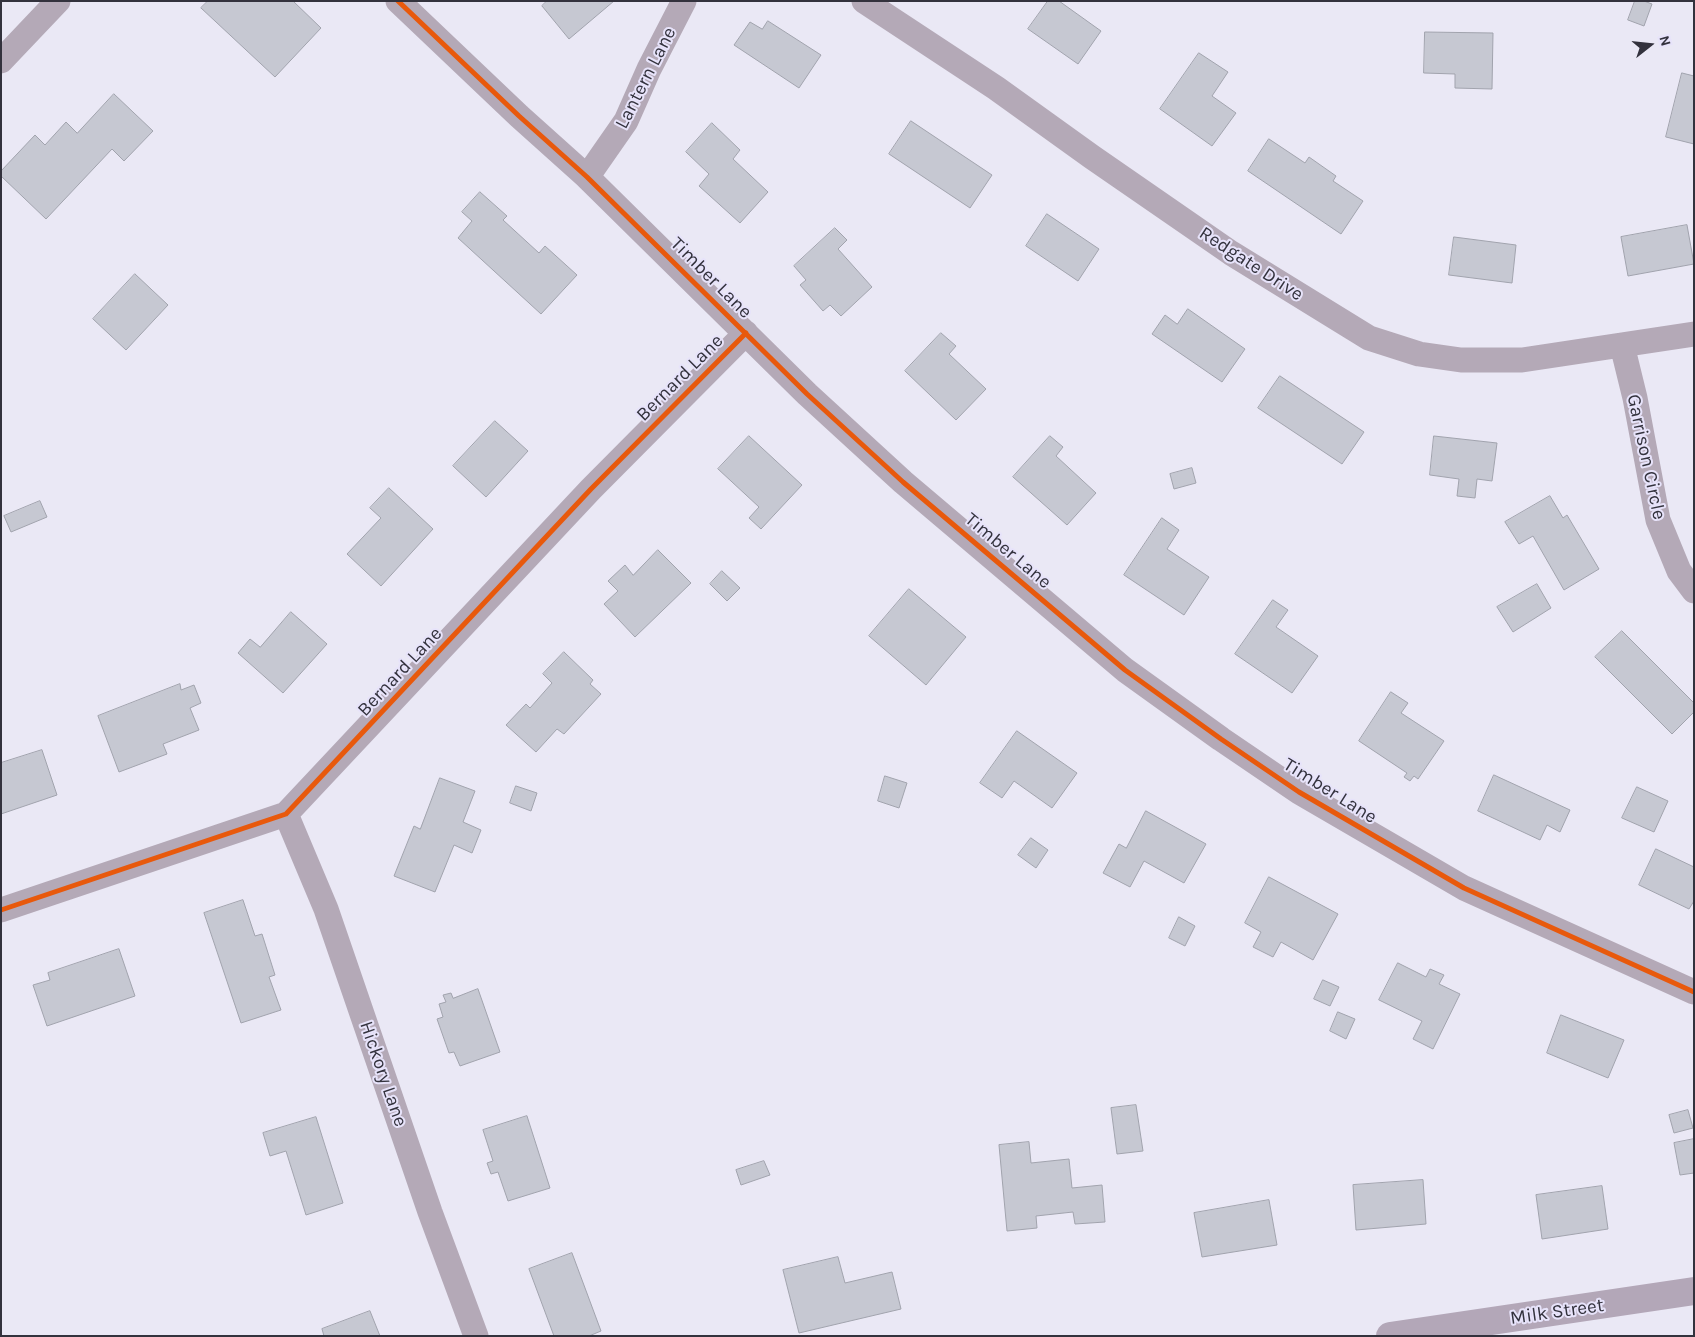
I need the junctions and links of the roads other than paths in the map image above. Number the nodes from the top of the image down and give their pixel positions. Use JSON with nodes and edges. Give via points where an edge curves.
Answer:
{"nodes":[{"id":1,"x":58,"y":1,"type":"edge"},
{"id":2,"x":398,"y":1,"type":"edge"},
{"id":3,"x":684,"y":1,"type":"edge"},
{"id":4,"x":864,"y":1,"type":"edge"},
{"id":5,"x":1,"y":61,"type":"edge"},
{"id":6,"x":587,"y":176,"type":"junction"},
{"id":7,"x":746,"y":333,"type":"junction"},
{"id":8,"x":1694,"y":334,"type":"edge"},
{"id":9,"x":1622,"y":345,"type":"junction"},
{"id":10,"x":1694,"y":591,"type":"edge"},
{"id":11,"x":286,"y":814,"type":"junction"},
{"id":12,"x":1,"y":910,"type":"edge"},
{"id":13,"x":1694,"y":992,"type":"edge"},
{"id":14,"x":1694,"y":1291,"type":"edge"},
{"id":15,"x":476,"y":1336,"type":"edge"},
{"id":16,"x":1390,"y":1336,"type":"edge"}],
"edges":[{"from":1,"to":5,"type":"street"},
{"from":2,"to":6,"type":"street","name":"Timber Lane"},
{"from":3,"to":6,"type":"street","name":"Lantern Lane","via":[[626,120]]},
{"from":4,"to":9,"type":"street","name":"Redgate Drive","via":[[996,88],[1231,253],[1369,338],[1419,354],[1461,360],[1522,360]]},
{"from":6,"to":7,"type":"street","name":"Timber Lane"},
{"from":7,"to":11,"type":"street","name":"Bernard Lane","via":[[591,489]]},
{"from":7,"to":13,"type":"street","name":"Timber Lane","via":[[910,488],[1125,670],[1221,739],[1300,792],[1464,888]]},
{"from":8,"to":9,"type":"street","name":"Redgate Drive"},
{"from":9,"to":10,"type":"street","name":"Garrison Circle","via":[[1658,520],[1679,571]]},
{"from":11,"to":12,"type":"street","name":"Bernard Lane"},
{"from":11,"to":15,"type":"street","name":"Hickory Lane","via":[[326,909]]},
{"from":14,"to":16,"type":"street","name":"Milk Street"}]}
